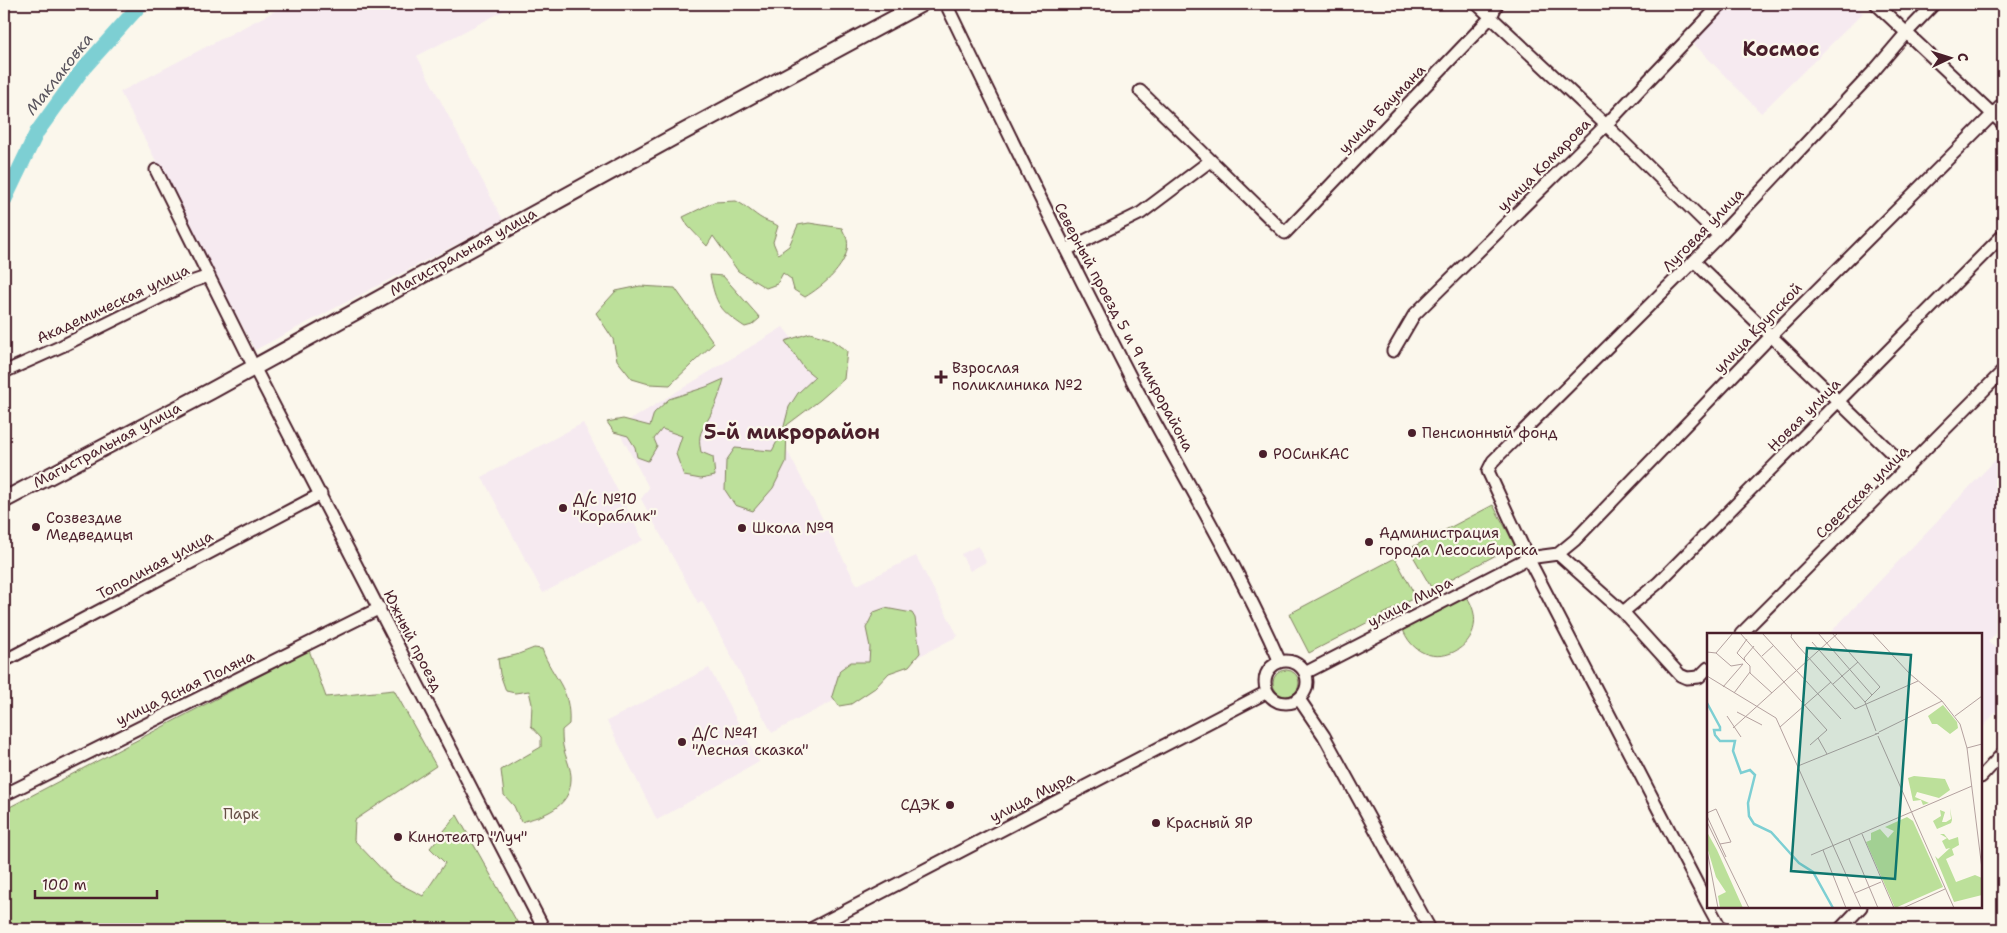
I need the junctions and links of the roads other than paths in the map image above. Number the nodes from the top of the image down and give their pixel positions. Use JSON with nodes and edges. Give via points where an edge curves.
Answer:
{"nodes":[{"id":1,"x":921,"y":4,"type":"edge"},
{"id":2,"x":946,"y":4,"type":"edge"},
{"id":3,"x":1476,"y":4,"type":"edge"},
{"id":4,"x":1497,"y":4,"type":"edge"},
{"id":5,"x":1721,"y":4,"type":"edge"},
{"id":6,"x":1876,"y":4,"type":"edge"},
{"id":7,"x":1934,"y":4,"type":"edge"},
{"id":8,"x":1491,"y":17,"type":"junction"},
{"id":9,"x":1906,"y":32,"type":"junction"},
{"id":10,"x":1140,"y":91,"type":"dead end"},
{"id":11,"x":2003,"y":104,"type":"edge"},
{"id":12,"x":1993,"y":114,"type":"junction"},
{"id":13,"x":2003,"y":124,"type":"edge"},
{"id":14,"x":1606,"y":125,"type":"junction"},
{"id":15,"x":1210,"y":161,"type":"junction"},
{"id":16,"x":156,"y":170,"type":"dead end"},
{"id":17,"x":1719,"y":236,"type":"junction"},
{"id":18,"x":2003,"y":236,"type":"edge"},
{"id":19,"x":1066,"y":250,"type":"junction"},
{"id":20,"x":1695,"y":262,"type":"junction"},
{"id":21,"x":209,"y":276,"type":"junction"},
{"id":22,"x":1772,"y":336,"type":"junction"},
{"id":23,"x":1393,"y":351,"type":"dead end"},
{"id":24,"x":254,"y":367,"type":"junction"},
{"id":25,"x":2003,"y":370,"type":"edge"},
{"id":26,"x":4,"y":372,"type":"edge"},
{"id":27,"x":1839,"y":402,"type":"junction"},
{"id":28,"x":1907,"y":468,"type":"junction"},
{"id":29,"x":321,"y":494,"type":"junction"},
{"id":30,"x":4,"y":500,"type":"edge"},
{"id":31,"x":1558,"y":554,"type":"junction"},
{"id":32,"x":1528,"y":558,"type":"junction"},
{"id":33,"x":380,"y":608,"type":"junction"},
{"id":34,"x":1623,"y":612,"type":"junction"},
{"id":35,"x":1742,"y":633,"type":"edge"},
{"id":36,"x":4,"y":661,"type":"edge"},
{"id":37,"x":1280,"y":662,"type":"junction"},
{"id":38,"x":1707,"y":669,"type":"edge"},
{"id":39,"x":1305,"y":673,"type":"junction"},
{"id":40,"x":1267,"y":692,"type":"junction"},
{"id":41,"x":1299,"y":698,"type":"junction"},
{"id":42,"x":2003,"y":753,"type":"edge"},
{"id":43,"x":1982,"y":776,"type":"edge"},
{"id":44,"x":4,"y":794,"type":"edge"},
{"id":45,"x":1707,"y":902,"type":"edge"},
{"id":46,"x":1710,"y":908,"type":"edge"},
{"id":47,"x":1860,"y":908,"type":"edge"},
{"id":48,"x":544,"y":929,"type":"edge"},
{"id":49,"x":811,"y":929,"type":"edge"},
{"id":50,"x":1430,"y":929,"type":"edge"},
{"id":51,"x":1721,"y":929,"type":"edge"},
{"id":52,"x":1840,"y":929,"type":"edge"}],
"edges":[{"from":1,"to":24,"type":"main road","name":"Магистральная улица"},
{"from":2,"to":19,"type":"street","name":"Северный проезд 5 и 9 микрорайона"},
{"from":3,"to":8,"type":"street"},
{"from":4,"to":8,"type":"street","name":"улица Баумана"},
{"from":5,"to":14,"type":"street","name":"улица Комарова"},
{"from":6,"to":9,"type":"street"},
{"from":7,"to":9,"type":"street","name":"Луговая улица"},
{"from":8,"to":14,"type":"street"},
{"from":8,"to":15,"type":"street","name":"улица Баумана","via":[[1285,233]]},
{"from":9,"to":12,"type":"street"},
{"from":9,"to":17,"type":"street","name":"Луговая улица","via":[[1873,72]]},
{"from":10,"to":15,"type":"street"},
{"from":11,"to":12,"type":"street","name":"улица Крупской"},
{"from":12,"to":13,"type":"street"},
{"from":12,"to":22,"type":"street","name":"улица Крупской"},
{"from":14,"to":17,"type":"street"},
{"from":14,"to":23,"type":"street","name":"улица Комарова","via":[[1414,315]]},
{"from":15,"to":19,"type":"street","via":[[1141,213]]},
{"from":16,"to":21,"type":"street","name":"Южный проезд"},
{"from":17,"to":20,"type":"street","name":"Луговая улица"},
{"from":18,"to":27,"type":"street","name":"Новая улица"},
{"from":19,"to":37,"type":"street","name":"Северный проезд 5 и 9 микрорайона","via":[[1260,617]]},
{"from":20,"to":22,"type":"street"},
{"from":20,"to":32,"type":"street","name":"Луговая улица","via":[[1493,461],[1488,471]]},
{"from":21,"to":24,"type":"street","name":"Южный проезд"},
{"from":21,"to":26,"type":"street","name":"Академическая улица"},
{"from":22,"to":27,"type":"street"},
{"from":22,"to":31,"type":"street","name":"улица Крупской"},
{"from":24,"to":29,"type":"street","name":"Южный проезд"},
{"from":24,"to":30,"type":"main road","name":"Магистральная улица"},
{"from":25,"to":28,"type":"street","name":"Советская улица"},
{"from":27,"to":28,"type":"street"},
{"from":27,"to":34,"type":"street","name":"Новая улица","via":[[1658,584]]},
{"from":28,"to":35,"type":"street","name":"Советская улица"},
{"from":29,"to":33,"type":"street","name":"Южный проезд"},
{"from":29,"to":36,"type":"street","name":"Тополиная улица"},
{"from":31,"to":32,"type":"street"},
{"from":31,"to":34,"type":"street"},
{"from":32,"to":39,"type":"street","name":"улица Мира"},
{"from":32,"to":45,"type":"street"},
{"from":33,"to":44,"type":"street","name":"улица Ясная Поляна"},
{"from":33,"to":48,"type":"street","name":"Южный проезд"},
{"from":34,"to":38,"type":"street","via":[[1680,675],[1699,677]]},
{"from":37,"to":39,"type":"street","via":[[1295,663]]},
{"from":37,"to":40,"type":"street","via":[[1267,674]]},
{"from":39,"to":41,"type":"street","via":[[1306,687]]},
{"from":40,"to":41,"type":"street","via":[[1279,702],[1292,702]]},
{"from":40,"to":49,"type":"street","name":"улица Мира"},
{"from":41,"to":50,"type":"street","via":[[1324,736]]},
{"from":42,"to":43,"type":"street"},
{"from":46,"to":51,"type":"street"},
{"from":47,"to":52,"type":"street"}]}
